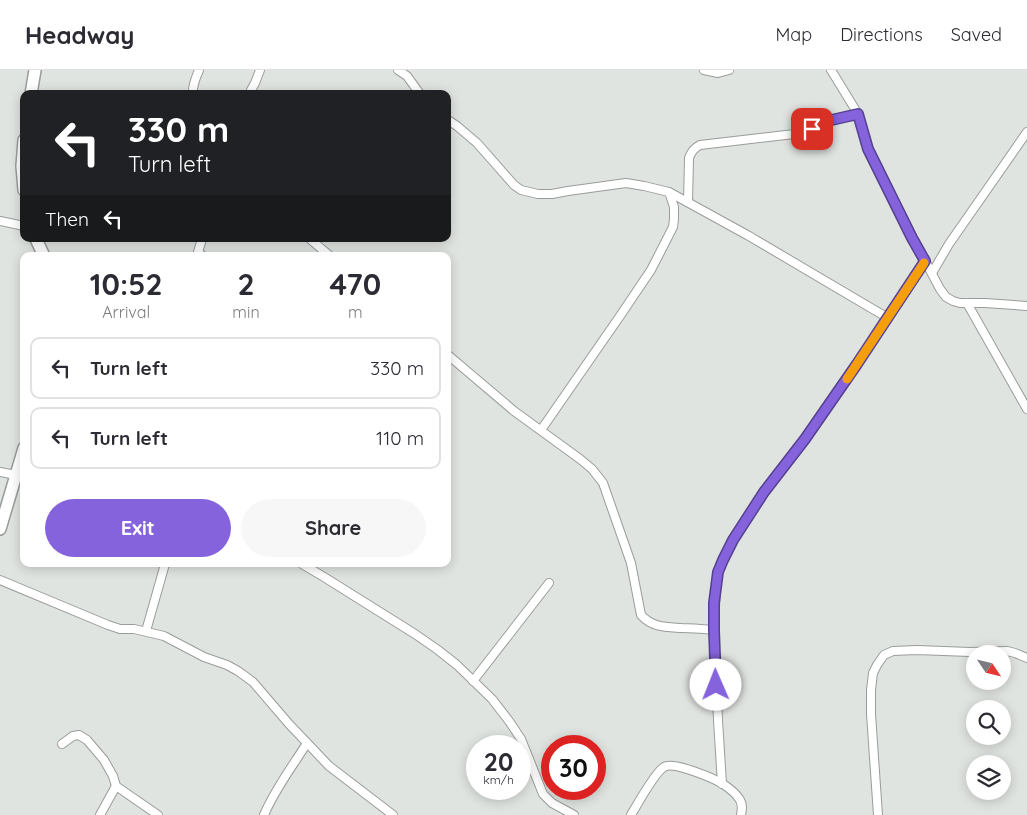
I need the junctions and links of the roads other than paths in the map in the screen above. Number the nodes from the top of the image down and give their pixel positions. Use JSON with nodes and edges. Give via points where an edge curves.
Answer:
{"nodes":[{"id":1,"x":35,"y":70,"type":"edge"},
{"id":2,"x":199,"y":70,"type":"edge"},
{"id":3,"x":260,"y":70,"type":"edge"},
{"id":4,"x":398,"y":70,"type":"edge"},
{"id":5,"x":704,"y":70,"type":"edge"},
{"id":6,"x":730,"y":70,"type":"edge"},
{"id":7,"x":831,"y":70,"type":"edge"},
{"id":8,"x":31,"y":90,"type":"edge"},
{"id":9,"x":192,"y":90,"type":"edge"},
{"id":10,"x":251,"y":90,"type":"edge"},
{"id":11,"x":417,"y":90,"type":"edge"},
{"id":12,"x":858,"y":114,"type":"junction"},
{"id":13,"x":451,"y":122,"type":"edge"},
{"id":14,"x":1027,"y":132,"type":"edge"},
{"id":15,"x":669,"y":192,"type":"junction"},
{"id":16,"x":688,"y":202,"type":"junction"},
{"id":17,"x":0,"y":221,"type":"edge"},
{"id":18,"x":20,"y":225,"type":"edge"},
{"id":19,"x":314,"y":242,"type":"edge"},
{"id":20,"x":325,"y":252,"type":"edge"},
{"id":21,"x":925,"y":261,"type":"junction"},
{"id":22,"x":932,"y":273,"type":"junction"},
{"id":23,"x":967,"y":303,"type":"junction"},
{"id":24,"x":1027,"y":306,"type":"edge"},
{"id":25,"x":888,"y":318,"type":"junction"},
{"id":26,"x":451,"y":358,"type":"edge"},
{"id":27,"x":1027,"y":408,"type":"edge"},
{"id":28,"x":541,"y":430,"type":"junction"},
{"id":29,"x":20,"y":462,"type":"edge"},
{"id":30,"x":0,"y":472,"type":"edge"},
{"id":31,"x":16,"y":475,"type":"junction"},
{"id":32,"x":0,"y":529,"type":"edge"},
{"id":33,"x":164,"y":567,"type":"edge"},
{"id":34,"x":308,"y":567,"type":"edge"},
{"id":35,"x":0,"y":580,"type":"edge"},
{"id":36,"x":550,"y":583,"type":"dead end"},
{"id":37,"x":714,"y":630,"type":"junction"},
{"id":38,"x":146,"y":631,"type":"junction"},
{"id":39,"x":1027,"y":658,"type":"edge"},
{"id":40,"x":473,"y":681,"type":"junction"},
{"id":41,"x":62,"y":744,"type":"dead end"},
{"id":42,"x":307,"y":744,"type":"junction"},
{"id":43,"x":722,"y":784,"type":"junction"},
{"id":44,"x":116,"y":786,"type":"junction"},
{"id":45,"x":100,"y":815,"type":"edge"},
{"id":46,"x":158,"y":815,"type":"edge"},
{"id":47,"x":264,"y":815,"type":"edge"},
{"id":48,"x":394,"y":815,"type":"edge"},
{"id":49,"x":574,"y":815,"type":"edge"},
{"id":50,"x":631,"y":815,"type":"edge"},
{"id":51,"x":741,"y":815,"type":"edge"},
{"id":52,"x":878,"y":815,"type":"edge"}],
"edges":[{"from":1,"to":8,"type":"street"},
{"from":2,"to":9,"type":"street"},
{"from":3,"to":10,"type":"street"},
{"from":4,"to":11,"type":"street"},
{"from":5,"to":6,"type":"street","via":[[718,73]]},
{"from":7,"to":12,"type":"street"},
{"from":12,"to":16,"type":"street","via":[[827,121],[803,133],[700,145],[689,158]]},
{"from":12,"to":21,"type":"street","via":[[868,149]]},
{"from":13,"to":15,"type":"street","via":[[477,143],[514,185],[531,193],[552,194],[626,183]]},
{"from":14,"to":22,"type":"street"},
{"from":15,"to":16,"type":"street"},
{"from":15,"to":28,"type":"street","via":[[674,207],[673,227],[650,270]]},
{"from":16,"to":25,"type":"street"},
{"from":17,"to":18,"type":"street"},
{"from":19,"to":20,"type":"street"},
{"from":21,"to":22,"type":"street"},
{"from":21,"to":25,"type":"street"},
{"from":22,"to":23,"type":"street","via":[[946,297]]},
{"from":23,"to":24,"type":"street"},
{"from":23,"to":27,"type":"street"},
{"from":25,"to":37,"type":"street","via":[[805,439],[764,492],[730,547],[718,572]]},
{"from":26,"to":28,"type":"street"},
{"from":28,"to":37,"type":"street","via":[[580,459],[603,483],[631,563],[641,615],[661,627]]},
{"from":29,"to":31,"type":"street"},
{"from":30,"to":31,"type":"street"},
{"from":31,"to":32,"type":"street"},
{"from":33,"to":38,"type":"street"},
{"from":34,"to":40,"type":"street","via":[[430,644]]},
{"from":35,"to":38,"type":"street","via":[[108,625]]},
{"from":36,"to":40,"type":"street"},
{"from":37,"to":43,"type":"street"},
{"from":38,"to":42,"type":"street","via":[[164,636],[247,677]]},
{"from":39,"to":52,"type":"street","via":[[1007,652],[917,650],[884,655],[873,673],[871,690]]},
{"from":40,"to":49,"type":"street","via":[[510,721],[521,739],[543,794]]},
{"from":41,"to":44,"type":"street","via":[[79,735],[86,740],[104,760]]},
{"from":42,"to":47,"type":"street","via":[[278,786]]},
{"from":42,"to":48,"type":"street","via":[[328,766]]},
{"from":43,"to":50,"type":"street","via":[[677,766],[664,766]]},
{"from":43,"to":51,"type":"street","via":[[739,799]]},
{"from":44,"to":45,"type":"street"},
{"from":44,"to":46,"type":"street"}]}
